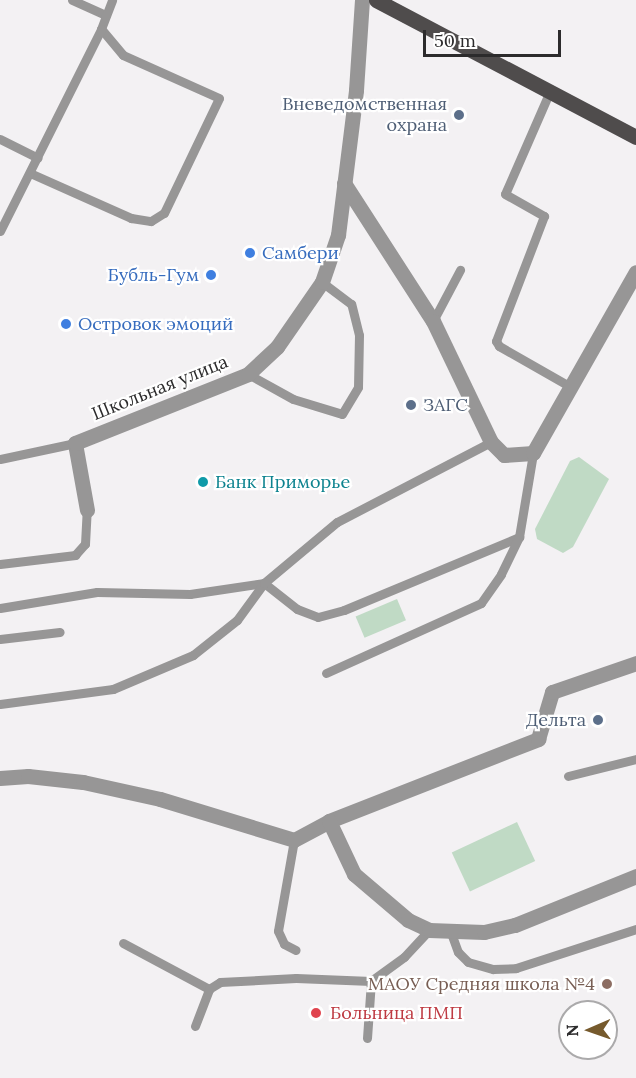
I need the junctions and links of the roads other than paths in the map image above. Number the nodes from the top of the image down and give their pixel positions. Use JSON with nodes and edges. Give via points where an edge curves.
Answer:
{"nodes":[{"id":1,"x":72,"y":0,"type":"edge"},
{"id":2,"x":112,"y":0,"type":"edge"},
{"id":3,"x":362,"y":0,"type":"edge"},
{"id":4,"x":376,"y":0,"type":"edge"},
{"id":5,"x":106,"y":15,"type":"junction"},
{"id":6,"x":101,"y":29,"type":"junction"},
{"id":7,"x":550,"y":91,"type":"junction"},
{"id":8,"x":636,"y":137,"type":"edge"},
{"id":9,"x":0,"y":139,"type":"edge"},
{"id":10,"x":38,"y":158,"type":"junction"},
{"id":11,"x":30,"y":173,"type":"junction"},
{"id":12,"x":345,"y":183,"type":"junction"},
{"id":13,"x":0,"y":231,"type":"edge"},
{"id":14,"x":460,"y":270,"type":"dead end"},
{"id":15,"x":636,"y":273,"type":"edge"},
{"id":16,"x":322,"y":282,"type":"junction"},
{"id":17,"x":433,"y":321,"type":"junction"},
{"id":18,"x":248,"y":374,"type":"junction"},
{"id":19,"x":571,"y":387,"type":"junction"},
{"id":20,"x":491,"y":442,"type":"junction"},
{"id":21,"x":75,"y":443,"type":"junction"},
{"id":22,"x":533,"y":453,"type":"junction"},
{"id":23,"x":0,"y":459,"type":"edge"},
{"id":24,"x":87,"y":510,"type":"joint"},
{"id":25,"x":519,"y":537,"type":"junction"},
{"id":26,"x":0,"y":564,"type":"edge"},
{"id":27,"x":264,"y":583,"type":"junction"},
{"id":28,"x":0,"y":608,"type":"edge"},
{"id":29,"x":60,"y":632,"type":"dead end"},
{"id":30,"x":0,"y":639,"type":"edge"},
{"id":31,"x":636,"y":663,"type":"edge"},
{"id":32,"x":326,"y":673,"type":"dead end"},
{"id":33,"x":0,"y":704,"type":"edge"},
{"id":34,"x":636,"y":759,"type":"edge"},
{"id":35,"x":568,"y":776,"type":"dead end"},
{"id":36,"x":0,"y":778,"type":"edge"},
{"id":37,"x":329,"y":821,"type":"junction"},
{"id":38,"x":294,"y":840,"type":"junction"},
{"id":39,"x":636,"y":876,"type":"edge"},
{"id":40,"x":636,"y":928,"type":"edge"},
{"id":41,"x":429,"y":930,"type":"junction"},
{"id":42,"x":451,"y":933,"type":"junction"},
{"id":43,"x":123,"y":943,"type":"dead end"},
{"id":44,"x":297,"y":950,"type":"dead end"},
{"id":45,"x":370,"y":981,"type":"junction"},
{"id":46,"x":209,"y":989,"type":"junction"},
{"id":47,"x":195,"y":1026,"type":"dead end"},
{"id":48,"x":367,"y":1038,"type":"dead end"}],
"edges":[{"from":1,"to":5,"type":"lane"},
{"from":2,"to":5,"type":"lane"},
{"from":3,"to":12,"type":"street","name":"Школьная улица"},
{"from":4,"to":7,"type":"main road"},
{"from":5,"to":6,"type":"lane"},
{"from":6,"to":10,"type":"lane"},
{"from":6,"to":11,"type":"lane","via":[[123,55],[219,98],[164,213],[150,221],[132,218]]},
{"from":7,"to":8,"type":"main road"},
{"from":7,"to":19,"type":"lane","via":[[505,194],[544,216],[496,341],[498,346]]},
{"from":9,"to":10,"type":"lane"},
{"from":10,"to":11,"type":"lane"},
{"from":11,"to":13,"type":"lane"},
{"from":12,"to":16,"type":"street","name":"Школьная улица","via":[[338,235]]},
{"from":12,"to":17,"type":"street"},
{"from":14,"to":17,"type":"lane"},
{"from":15,"to":19,"type":"street"},
{"from":16,"to":18,"type":"street","name":"Школьная улица","via":[[277,347]]},
{"from":16,"to":18,"type":"lane","via":[[351,304],[359,336],[358,387],[342,414],[293,399]]},
{"from":17,"to":20,"type":"street"},
{"from":18,"to":21,"type":"street","name":"Школьная улица"},
{"from":19,"to":22,"type":"street"},
{"from":20,"to":22,"type":"street","via":[[504,455]]},
{"from":20,"to":27,"type":"lane","via":[[337,522]]},
{"from":21,"to":23,"type":"lane"},
{"from":21,"to":24,"type":"street"},
{"from":22,"to":25,"type":"lane"},
{"from":24,"to":26,"type":"lane","via":[[86,544],[75,555]]},
{"from":25,"to":27,"type":"lane","via":[[344,610],[318,617],[297,609]]},
{"from":25,"to":32,"type":"lane","via":[[481,603]]},
{"from":27,"to":28,"type":"lane","via":[[190,594],[97,591]]},
{"from":27,"to":33,"type":"lane","via":[[237,620],[192,655],[113,689]]},
{"from":29,"to":30,"type":"lane"},
{"from":31,"to":37,"type":"street","via":[[552,692],[544,707],[538,739]]},
{"from":34,"to":35,"type":"lane"},
{"from":36,"to":38,"type":"street","via":[[28,776],[83,782],[160,799]]},
{"from":37,"to":38,"type":"street"},
{"from":37,"to":41,"type":"street","via":[[354,874],[408,920]]},
{"from":38,"to":44,"type":"lane","via":[[278,931],[284,944]]},
{"from":39,"to":42,"type":"street","via":[[515,925],[484,933]]},
{"from":40,"to":42,"type":"lane","via":[[516,968],[493,969],[468,962],[458,952]]},
{"from":41,"to":42,"type":"street"},
{"from":41,"to":45,"type":"lane","via":[[404,957]]},
{"from":43,"to":46,"type":"lane"},
{"from":45,"to":46,"type":"lane","via":[[228,981]]},
{"from":45,"to":48,"type":"lane"},
{"from":46,"to":47,"type":"lane"}]}
